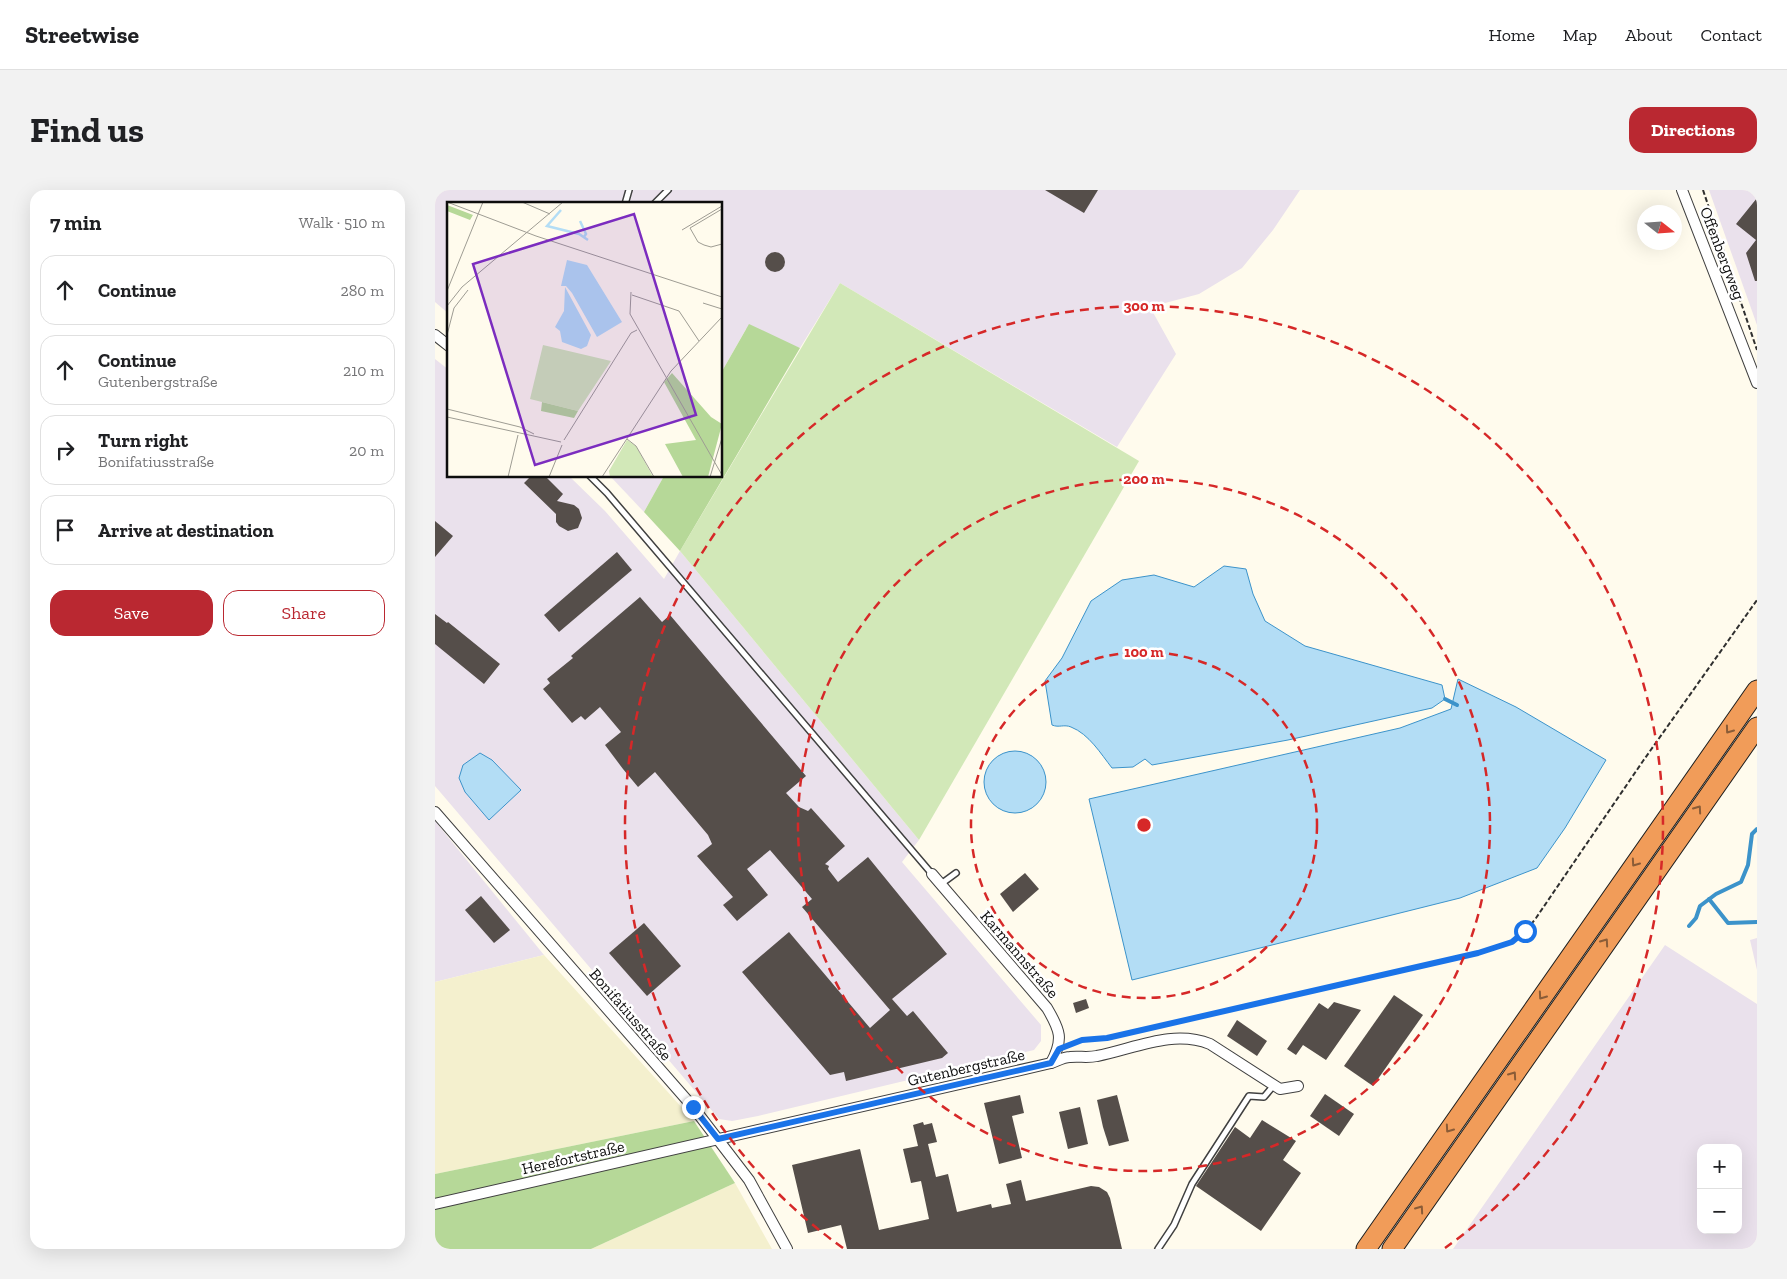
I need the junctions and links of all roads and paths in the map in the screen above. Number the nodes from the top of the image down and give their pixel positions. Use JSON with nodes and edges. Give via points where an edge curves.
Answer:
{"nodes":[{"id":1,"x":668,"y":190,"type":"edge"},
{"id":2,"x":1682,"y":190,"type":"edge"},
{"id":3,"x":1703,"y":190,"type":"edge"},
{"id":4,"x":656,"y":202,"type":"edge"},
{"id":5,"x":435,"y":335,"type":"edge"},
{"id":6,"x":447,"y":344,"type":"edge"},
{"id":7,"x":1757,"y":350,"type":"edge"},
{"id":8,"x":1757,"y":383,"type":"edge"},
{"id":9,"x":592,"y":478,"type":"edge"},
{"id":10,"x":1757,"y":600,"type":"edge"},
{"id":11,"x":1757,"y":690,"type":"edge"},
{"id":12,"x":1757,"y":727,"type":"edge"},
{"id":13,"x":435,"y":812,"type":"edge"},
{"id":14,"x":956,"y":873,"type":"dead end"},
{"id":15,"x":932,"y":874,"type":"joint"},
{"id":16,"x":941,"y":885,"type":"junction"},
{"id":17,"x":1059,"y":1049,"type":"junction"},
{"id":18,"x":1051,"y":1063,"type":"junction"},
{"id":19,"x":1274,"y":1085,"type":"junction"},
{"id":20,"x":1298,"y":1086,"type":"dead end"},
{"id":21,"x":718,"y":1139,"type":"junction"},
{"id":22,"x":435,"y":1204,"type":"edge"},
{"id":23,"x":787,"y":1249,"type":"edge"},
{"id":24,"x":1158,"y":1249,"type":"edge"},
{"id":25,"x":1366,"y":1249,"type":"edge"},
{"id":26,"x":1392,"y":1249,"type":"edge"}],
"edges":[{"from":1,"to":4,"type":"lane"},
{"from":2,"to":8,"type":"street","name":"Offenbergweg"},
{"from":3,"to":7,"type":"path"},
{"from":5,"to":6,"type":"street"},
{"from":9,"to":15,"type":"lane"},
{"from":10,"to":17,"type":"path","via":[[1537,918],[1512,942],[1478,953],[1206,1016],[1107,1038],[1082,1040]]},
{"from":11,"to":25,"type":"highway","one_way":true},
{"from":26,"to":12,"type":"highway","one_way":true},
{"from":13,"to":21,"type":"street","name":"Bonifatiusstraße"},
{"from":14,"to":16,"type":"lane"},
{"from":15,"to":16,"type":"street","name":"Karmannstraße"},
{"from":16,"to":17,"type":"street","name":"Karmannstraße","via":[[1047,1008],[1058,1027]]},
{"from":17,"to":18,"type":"street"},
{"from":18,"to":19,"type":"street","name":"Gutenbergstraße","via":[[1067,1057],[1096,1056],[1182,1037],[1210,1044]]},
{"from":18,"to":21,"type":"street","name":"Gutenbergstraße"},
{"from":19,"to":20,"type":"street","via":[[1280,1089]]},
{"from":19,"to":24,"type":"lane","via":[[1264,1097],[1249,1096],[1192,1184],[1174,1225]]},
{"from":21,"to":22,"type":"street","name":"Herefortstraße"},
{"from":21,"to":23,"type":"street","name":"Bonifatiusstraße","via":[[749,1180]]}]}
